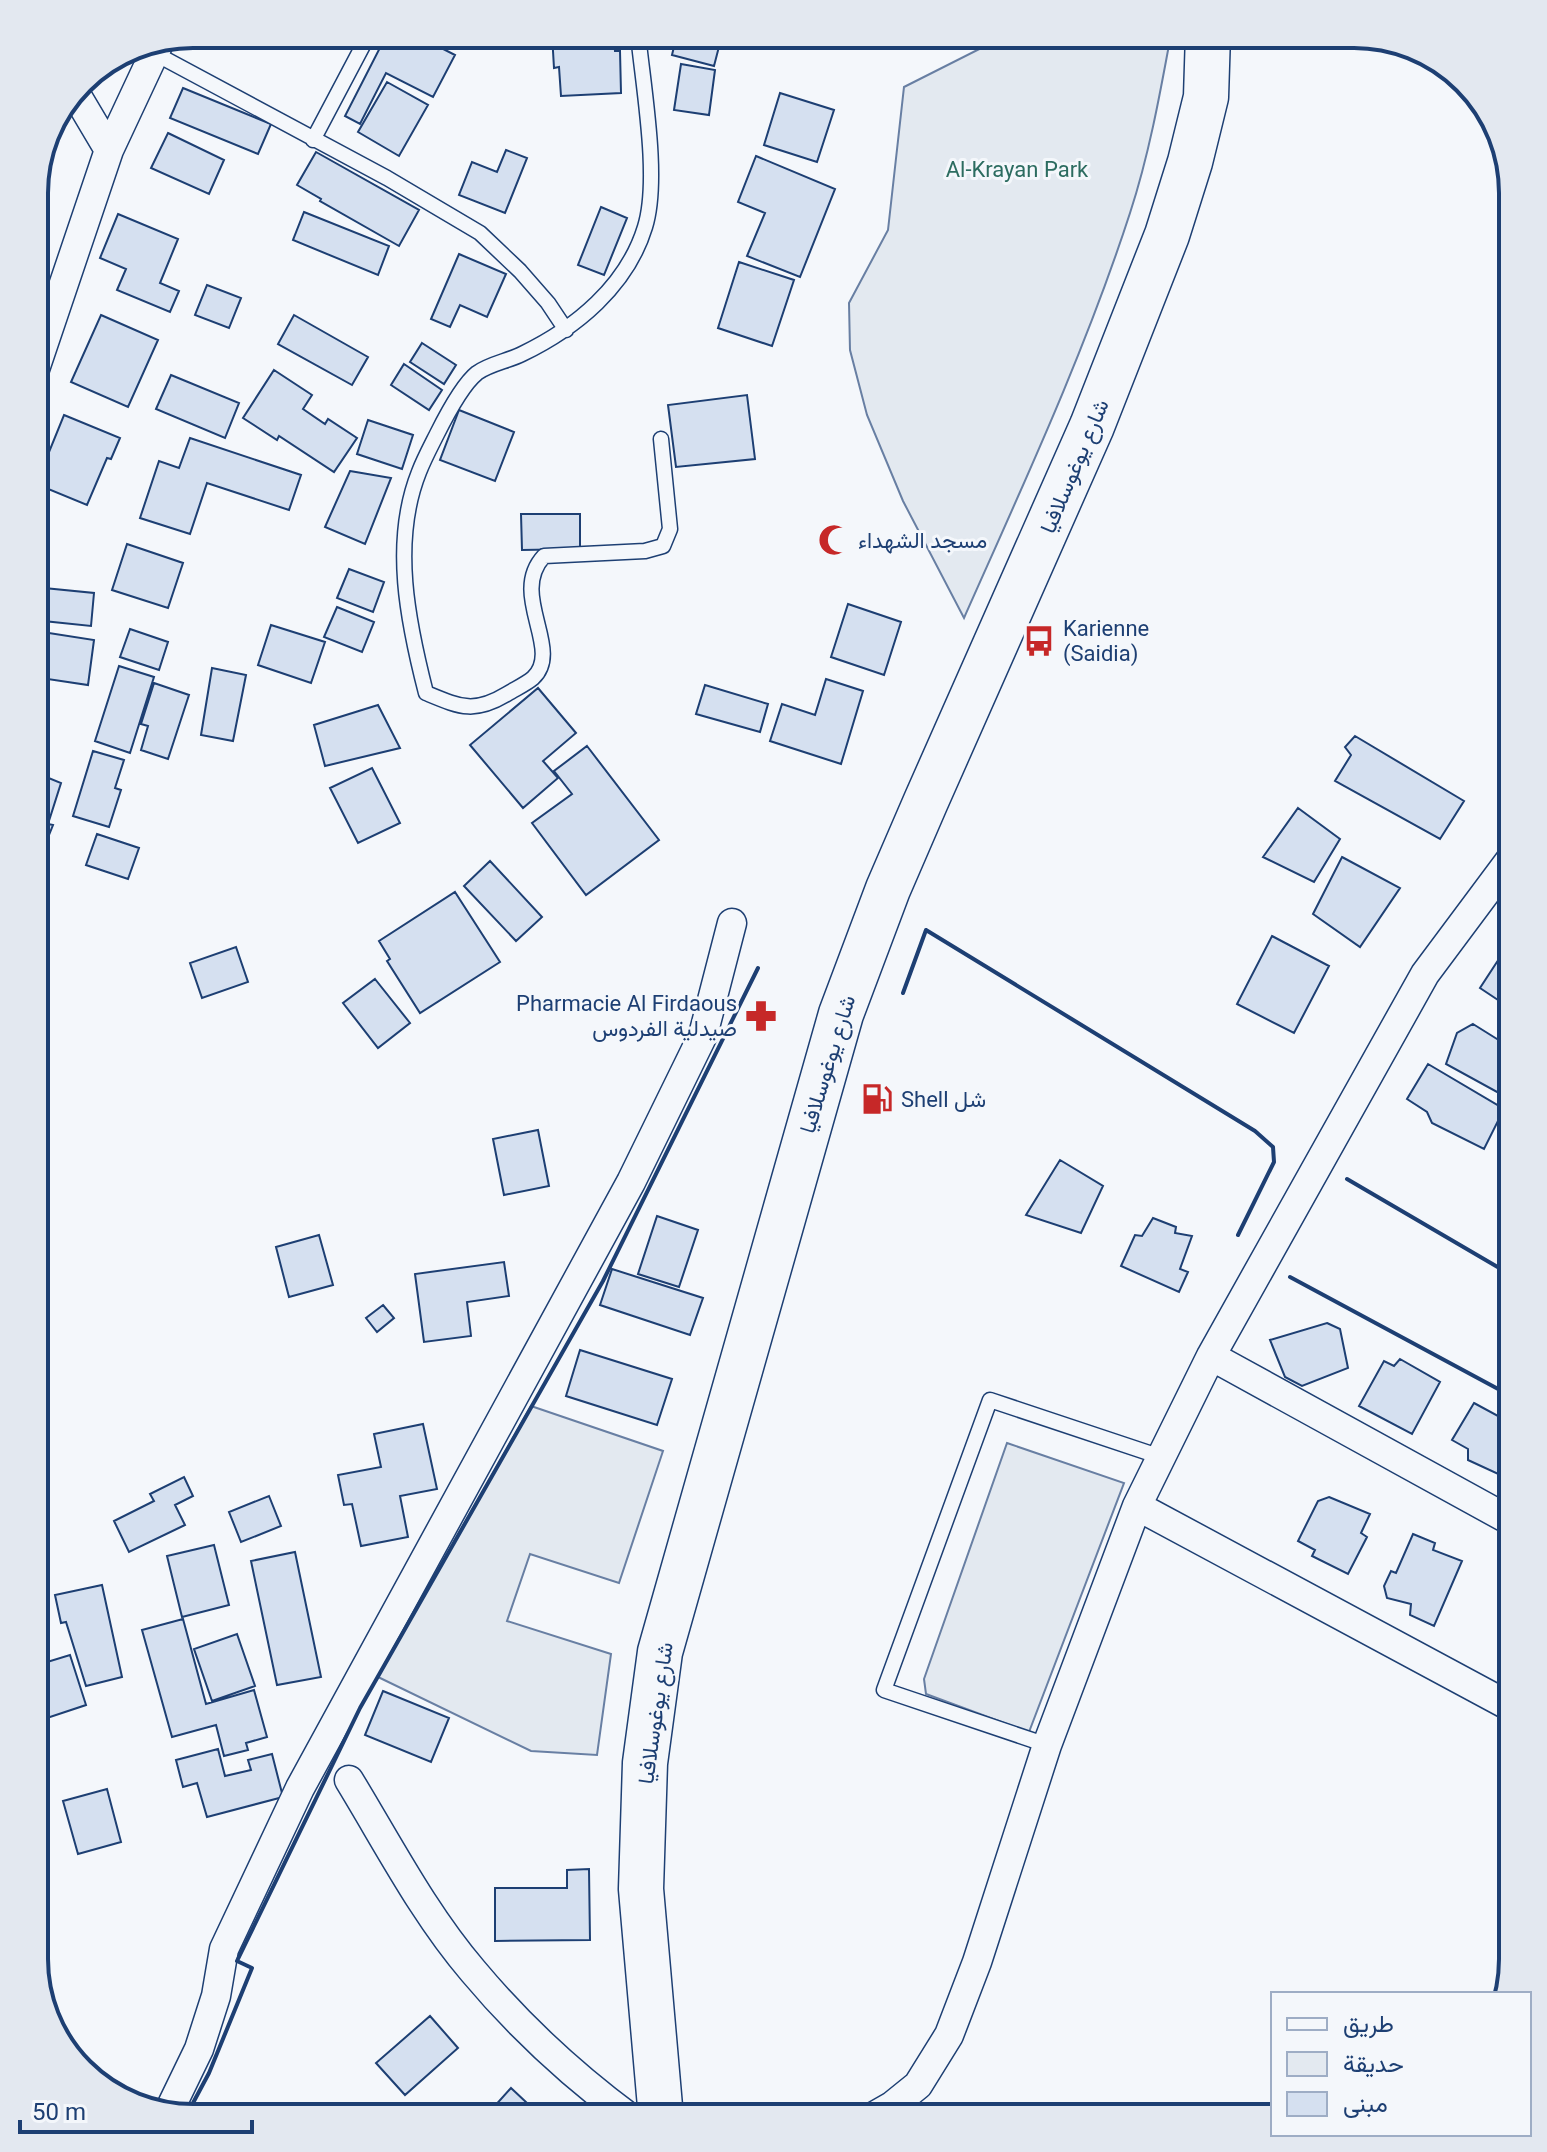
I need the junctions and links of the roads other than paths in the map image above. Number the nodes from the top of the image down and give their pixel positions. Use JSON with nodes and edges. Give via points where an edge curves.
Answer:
{"nodes":[{"id":1,"x":362,"y":48,"type":"edge"},
{"id":2,"x":639,"y":48,"type":"edge"},
{"id":3,"x":1210,"y":48,"type":"edge"},
{"id":4,"x":164,"y":51,"type":"edge"},
{"id":5,"x":154,"y":54,"type":"edge"},
{"id":6,"x":80,"y":102,"type":"edge"},
{"id":7,"x":313,"y":140,"type":"junction"},
{"id":8,"x":109,"y":150,"type":"junction"},
{"id":9,"x":566,"y":330,"type":"junction"},
{"id":10,"x":48,"y":331,"type":"edge"},
{"id":11,"x":661,"y":439,"type":"dead end"},
{"id":12,"x":1499,"y":875,"type":"edge"},
{"id":13,"x":732,"y":923,"type":"dead end"},
{"id":14,"x":1211,"y":1356,"type":"junction"},
{"id":15,"x":1161,"y":1457,"type":"junction"},
{"id":16,"x":1137,"y":1506,"type":"junction"},
{"id":17,"x":1499,"y":1514,"type":"edge"},
{"id":18,"x":1499,"y":1700,"type":"edge"},
{"id":19,"x":1047,"y":1745,"type":"junction"},
{"id":20,"x":349,"y":1780,"type":"dead end"},
{"id":21,"x":173,"y":2102,"type":"edge"},
{"id":22,"x":611,"y":2104,"type":"edge"},
{"id":23,"x":660,"y":2104,"type":"edge"},
{"id":24,"x":894,"y":2104,"type":"edge"}],
"edges":[{"from":1,"to":7,"type":"lane"},
{"from":2,"to":9,"type":"lane","via":[[651,176],[647,220],[626,269]]},
{"from":3,"to":23,"type":"main road","name":"شارع يوغوسلافيا","via":[[1206,97],[1167,235],[1092,426],[894,875],[841,1014],[660,1652],[645,1763],[641,1889]]},
{"from":4,"to":7,"type":"lane"},
{"from":5,"to":8,"type":"street"},
{"from":6,"to":8,"type":"street"},
{"from":7,"to":9,"type":"lane","via":[[480,233],[520,271]]},
{"from":8,"to":10,"type":"street"},
{"from":9,"to":11,"type":"lane","via":[[477,373],[445,417],[418,472],[404,547],[411,633],[426,693],[458,706],[487,705],[535,677],[543,653],[530,584],[534,567],[544,556],[663,546],[670,529]]},
{"from":12,"to":14,"type":"street","via":[[1425,974]]},
{"from":13,"to":21,"type":"street","via":[[703,1035],[631,1182],[300,1788],[224,1949],[199,2049]]},
{"from":14,"to":15,"type":"street"},
{"from":14,"to":17,"type":"street"},
{"from":15,"to":16,"type":"street"},
{"from":15,"to":19,"type":"lane","via":[[990,1400],[884,1690]]},
{"from":16,"to":18,"type":"street"},
{"from":16,"to":19,"type":"street"},
{"from":19,"to":24,"type":"street","via":[[949,2035],[918,2085]]},
{"from":20,"to":22,"type":"street","via":[[471,1970],[550,2053]]}]}
